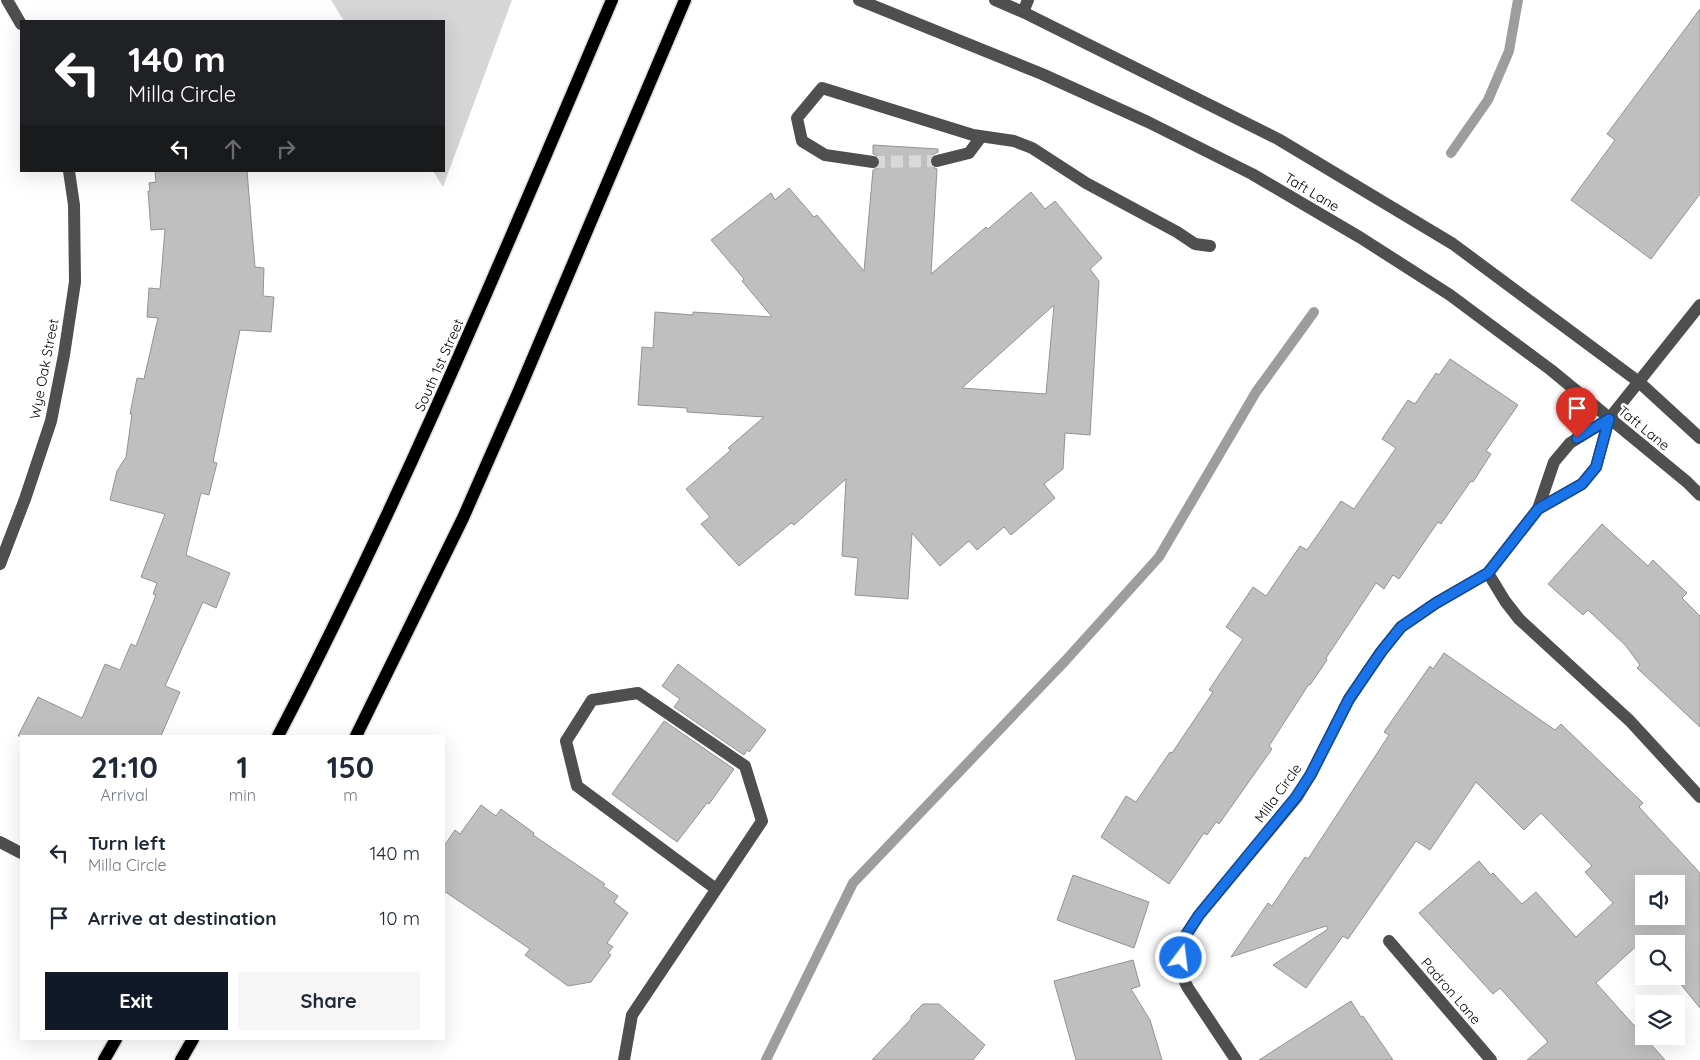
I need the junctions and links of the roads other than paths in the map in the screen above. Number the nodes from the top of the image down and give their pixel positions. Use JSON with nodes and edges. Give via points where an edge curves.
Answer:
{"nodes":[{"id":1,"x":7,"y":0,"type":"edge"},
{"id":2,"x":612,"y":0,"type":"edge"},
{"id":3,"x":685,"y":0,"type":"edge"},
{"id":4,"x":859,"y":0,"type":"edge"},
{"id":5,"x":995,"y":0,"type":"edge"},
{"id":6,"x":1026,"y":6,"type":"edge"},
{"id":7,"x":20,"y":22,"type":"edge"},
{"id":8,"x":981,"y":136,"type":"junction"},
{"id":9,"x":937,"y":161,"type":"tunnel mouth"},
{"id":10,"x":873,"y":162,"type":"tunnel mouth"},
{"id":11,"x":69,"y":172,"type":"edge"},
{"id":12,"x":1210,"y":246,"type":"dead end"},
{"id":13,"x":1700,"y":305,"type":"edge"},
{"id":14,"x":1639,"y":382,"type":"junction"},
{"id":15,"x":1609,"y":419,"type":"junction"},
{"id":16,"x":1700,"y":438,"type":"edge"},
{"id":17,"x":1700,"y":495,"type":"edge"},
{"id":18,"x":1538,"y":509,"type":"junction"},
{"id":19,"x":0,"y":564,"type":"edge"},
{"id":20,"x":1488,"y":573,"type":"junction"},
{"id":21,"x":279,"y":735,"type":"edge"},
{"id":22,"x":356,"y":735,"type":"edge"},
{"id":23,"x":1700,"y":797,"type":"edge"},
{"id":24,"x":0,"y":842,"type":"edge"},
{"id":25,"x":20,"y":852,"type":"edge"},
{"id":26,"x":716,"y":890,"type":"junction"},
{"id":27,"x":1389,"y":941,"type":"dead end"},
{"id":28,"x":115,"y":1040,"type":"edge"},
{"id":29,"x":192,"y":1040,"type":"edge"},
{"id":30,"x":104,"y":1060,"type":"edge"},
{"id":31,"x":181,"y":1060,"type":"edge"},
{"id":32,"x":624,"y":1060,"type":"edge"},
{"id":33,"x":1236,"y":1060,"type":"edge"},
{"id":34,"x":1491,"y":1060,"type":"edge"}],
"edges":[{"from":1,"to":7,"type":"street"},
{"from":2,"to":21,"type":"main road","name":"South 1st Street","via":[[443,394],[353,589]]},
{"from":3,"to":22,"type":"main road","via":[[467,509]]},
{"from":4,"to":15,"type":"street","name":"Taft Lane","via":[[1042,74],[1252,174],[1450,295],[1551,370]]},
{"from":5,"to":6,"type":"street","name":"Taft Lane"},
{"from":6,"to":14,"type":"street","name":"Taft Lane","via":[[1278,139],[1445,238]]},
{"from":8,"to":9,"type":"street","via":[[969,153]]},
{"from":8,"to":10,"type":"street","via":[[939,126],[822,88],[797,118],[802,141],[825,155]]},
{"from":8,"to":12,"type":"street","via":[[1014,141],[1032,148],[1086,183],[1195,244]]},
{"from":11,"to":19,"type":"street","name":"Wye Oak Street","via":[[74,205],[75,282],[64,355],[51,421]]},
{"from":13,"to":14,"type":"street"},
{"from":14,"to":15,"type":"street"},
{"from":14,"to":16,"type":"street","name":"Taft Lane"},
{"from":15,"to":17,"type":"street","name":"Taft Lane"},
{"from":15,"to":18,"type":"street","name":"Milla Circle","via":[[1570,443],[1554,462]]},
{"from":15,"to":18,"type":"street","name":"Milla Circle","via":[[1596,467],[1582,484]]},
{"from":18,"to":20,"type":"street","name":"Milla Circle"},
{"from":20,"to":23,"type":"street","via":[[1519,619],[1630,721]]},
{"from":20,"to":33,"type":"street","name":"Milla Circle","via":[[1401,627],[1349,699],[1296,797],[1199,915],[1184,938],[1181,974]]},
{"from":24,"to":25,"type":"street"},
{"from":26,"to":26,"type":"street","via":[[762,821],[745,766],[638,693],[592,700],[566,741],[577,786]]},
{"from":26,"to":32,"type":"street","via":[[632,1015]]},
{"from":27,"to":34,"type":"street","name":"Padron Lane"},
{"from":28,"to":30,"type":"main road"},
{"from":29,"to":31,"type":"main road"}]}
